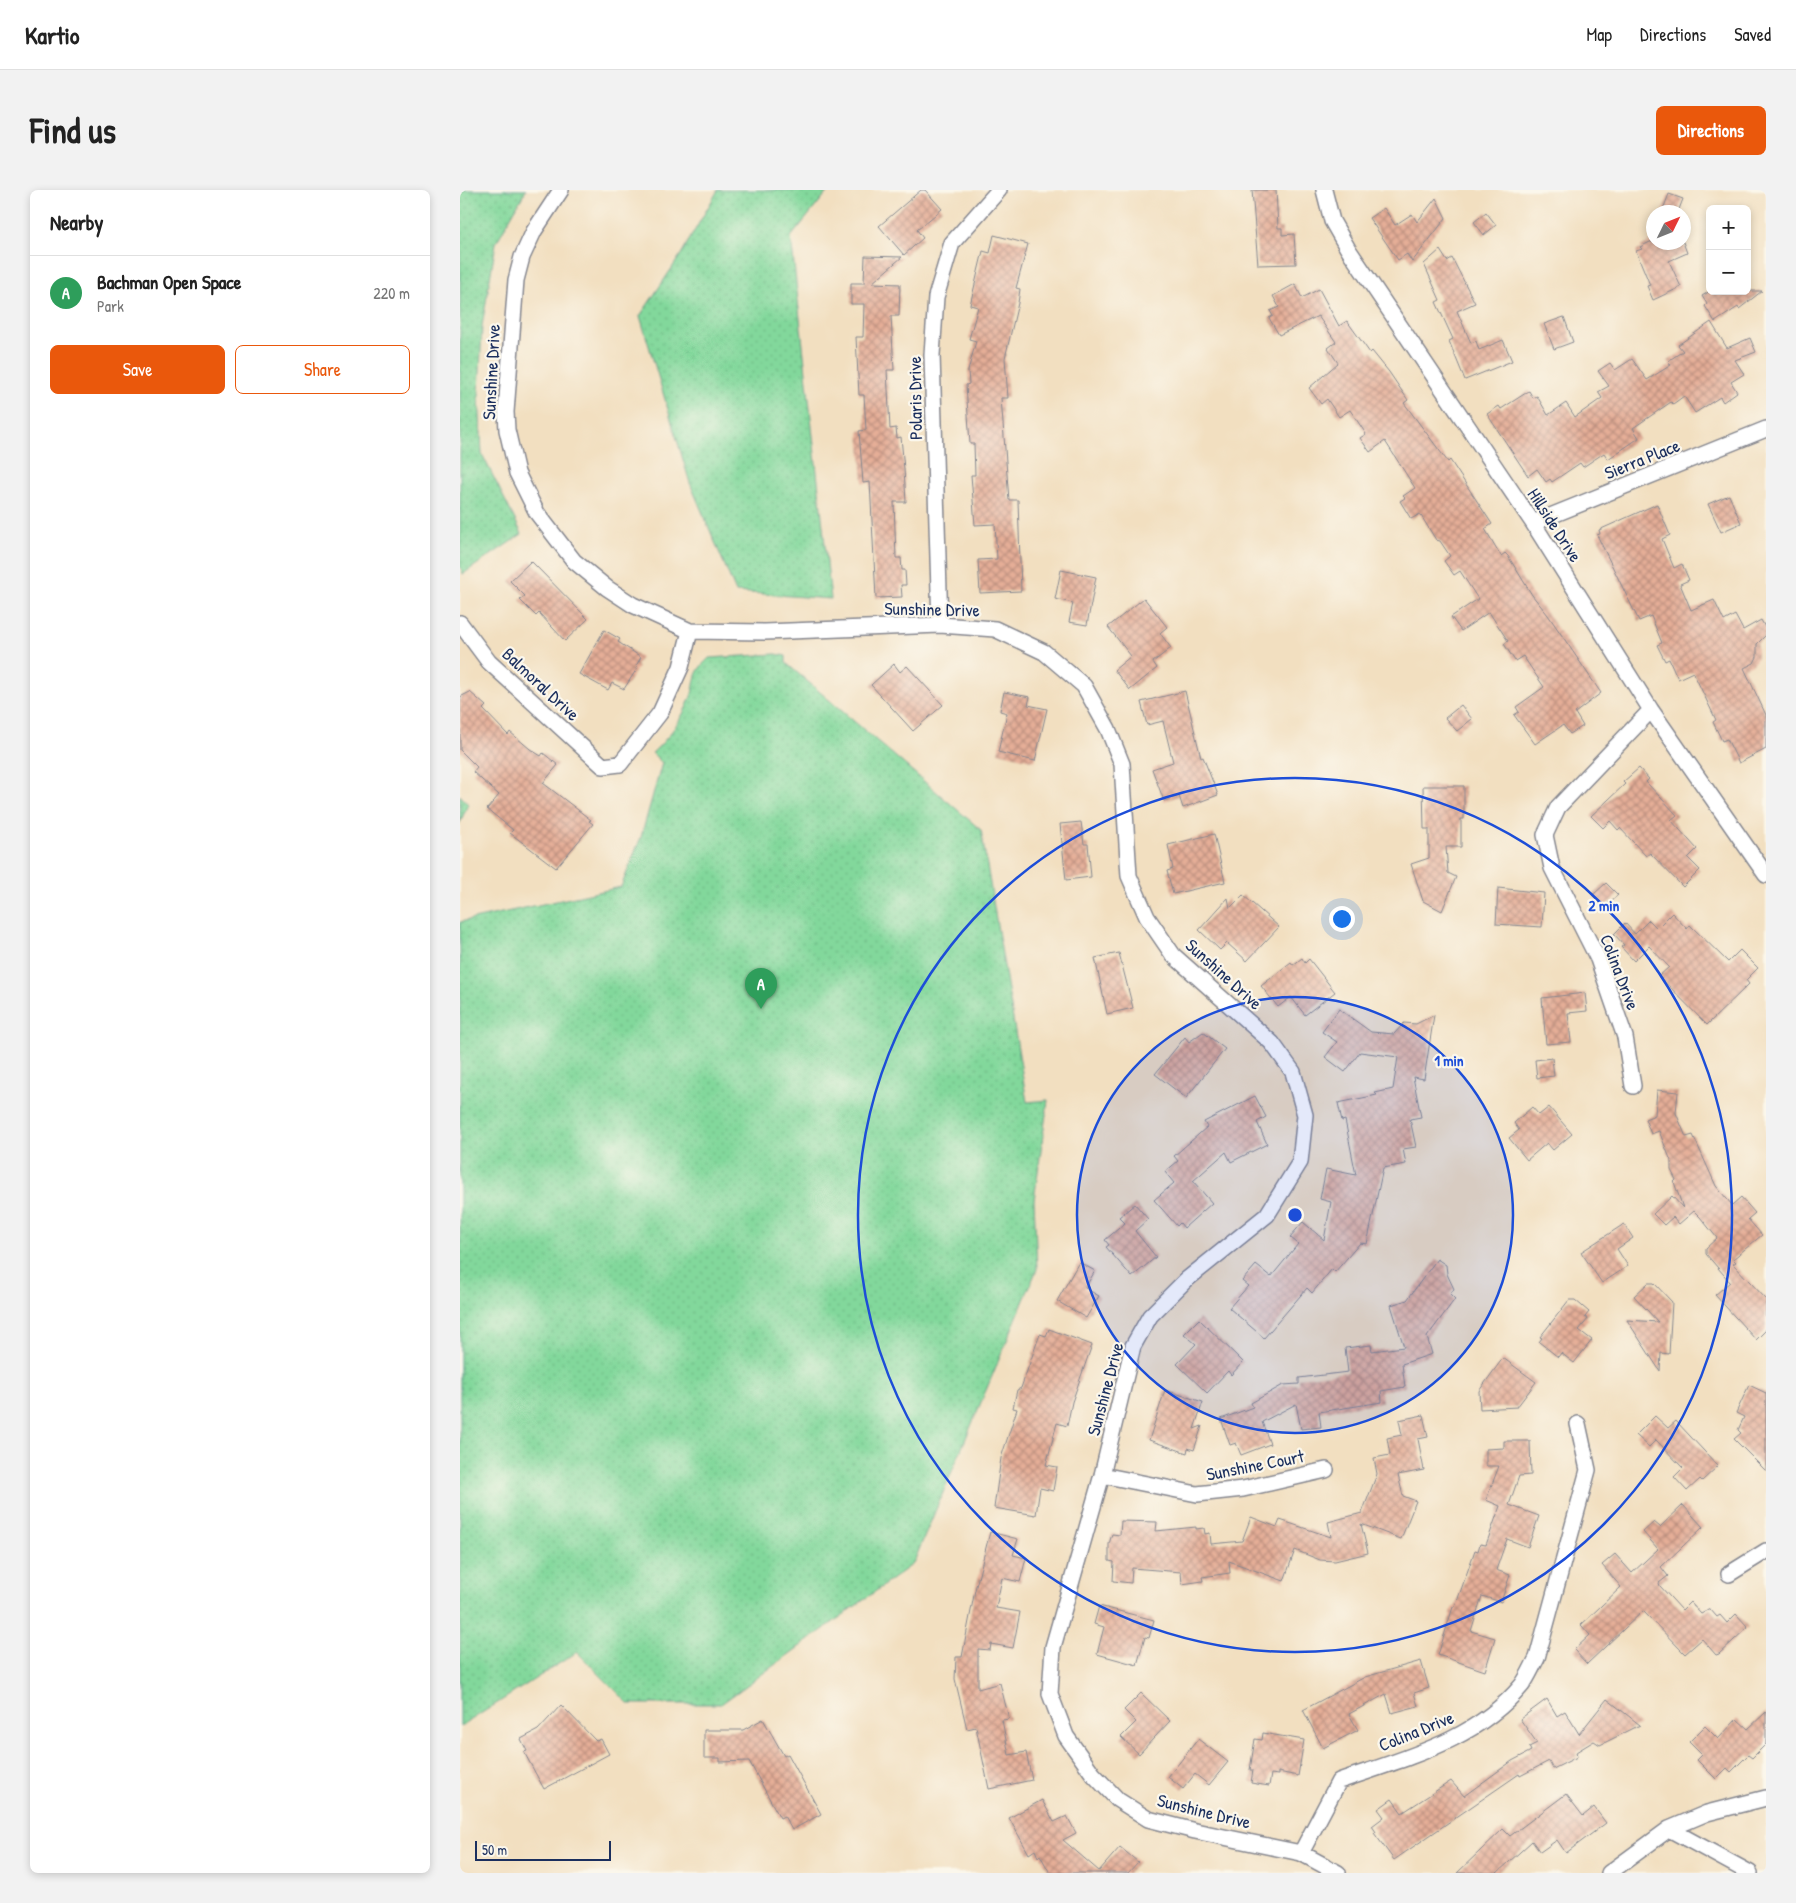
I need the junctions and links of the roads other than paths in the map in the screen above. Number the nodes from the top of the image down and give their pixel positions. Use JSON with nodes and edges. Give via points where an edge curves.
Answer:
{"nodes":[{"id":1,"x":561,"y":190,"type":"edge"},
{"id":2,"x":999,"y":190,"type":"edge"},
{"id":3,"x":1324,"y":190,"type":"edge"},
{"id":4,"x":1766,"y":429,"type":"edge"},
{"id":5,"x":1533,"y":523,"type":"junction"},
{"id":6,"x":460,"y":623,"type":"edge"},
{"id":7,"x":940,"y":625,"type":"junction"},
{"id":8,"x":690,"y":631,"type":"junction"},
{"id":9,"x":1651,"y":710,"type":"junction"},
{"id":10,"x":1766,"y":874,"type":"edge"},
{"id":11,"x":1633,"y":1086,"type":"dead end"},
{"id":12,"x":1578,"y":1424,"type":"dead end"},
{"id":13,"x":1326,"y":1470,"type":"dead end"},
{"id":14,"x":1102,"y":1475,"type":"junction"},
{"id":15,"x":1766,"y":1551,"type":"edge"},
{"id":16,"x":1729,"y":1574,"type":"dead end"},
{"id":17,"x":1766,"y":1798,"type":"edge"},
{"id":18,"x":1669,"y":1829,"type":"junction"},
{"id":19,"x":1301,"y":1853,"type":"junction"},
{"id":20,"x":1338,"y":1873,"type":"edge"},
{"id":21,"x":1609,"y":1873,"type":"edge"},
{"id":22,"x":1750,"y":1873,"type":"edge"}],
"edges":[{"from":1,"to":8,"type":"street","name":"Sunshine Drive","via":[[534,231],[522,256],[516,280],[506,412],[517,473],[537,513],[556,540],[586,571],[633,604]]},
{"from":2,"to":7,"type":"street","name":"Polaris Drive","via":[[952,243],[936,297],[932,355]]},
{"from":3,"to":5,"type":"street","name":"Hillside Drive","via":[[1332,221],[1348,249]]},
{"from":4,"to":5,"type":"street","name":"Sierra Place"},
{"from":5,"to":9,"type":"street","name":"Hillside Drive"},
{"from":6,"to":8,"type":"street","name":"Balmoral Drive","via":[[489,662],[603,766],[620,764],[660,713],[681,667]]},
{"from":7,"to":8,"type":"street","name":"Sunshine Drive","via":[[765,632]]},
{"from":7,"to":14,"type":"street","name":"Sunshine Drive","via":[[995,629],[1044,652],[1084,686],[1108,729],[1122,764],[1129,876],[1147,916],[1173,955],[1272,1043],[1293,1072],[1305,1115],[1300,1162],[1267,1215],[1186,1280],[1150,1316],[1133,1346]]},
{"from":9,"to":10,"type":"street","name":"Hillside Drive"},
{"from":9,"to":11,"type":"street","name":"Colina Drive","via":[[1558,807],[1545,835],[1552,868],[1598,959],[1624,1037]]},
{"from":12,"to":19,"type":"street","name":"Colina Drive","via":[[1588,1470],[1536,1658],[1523,1684],[1487,1720],[1438,1746],[1339,1781]]},
{"from":13,"to":14,"type":"street","name":"Sunshine Court","via":[[1243,1489],[1198,1494]]},
{"from":14,"to":19,"type":"street","name":"Sunshine Drive","via":[[1053,1647],[1050,1694],[1066,1736],[1093,1774],[1118,1800],[1148,1819]]},
{"from":15,"to":16,"type":"street"},
{"from":17,"to":18,"type":"street","via":[[1707,1812]]},
{"from":18,"to":21,"type":"street"},
{"from":18,"to":22,"type":"street"},
{"from":19,"to":20,"type":"street"}]}
